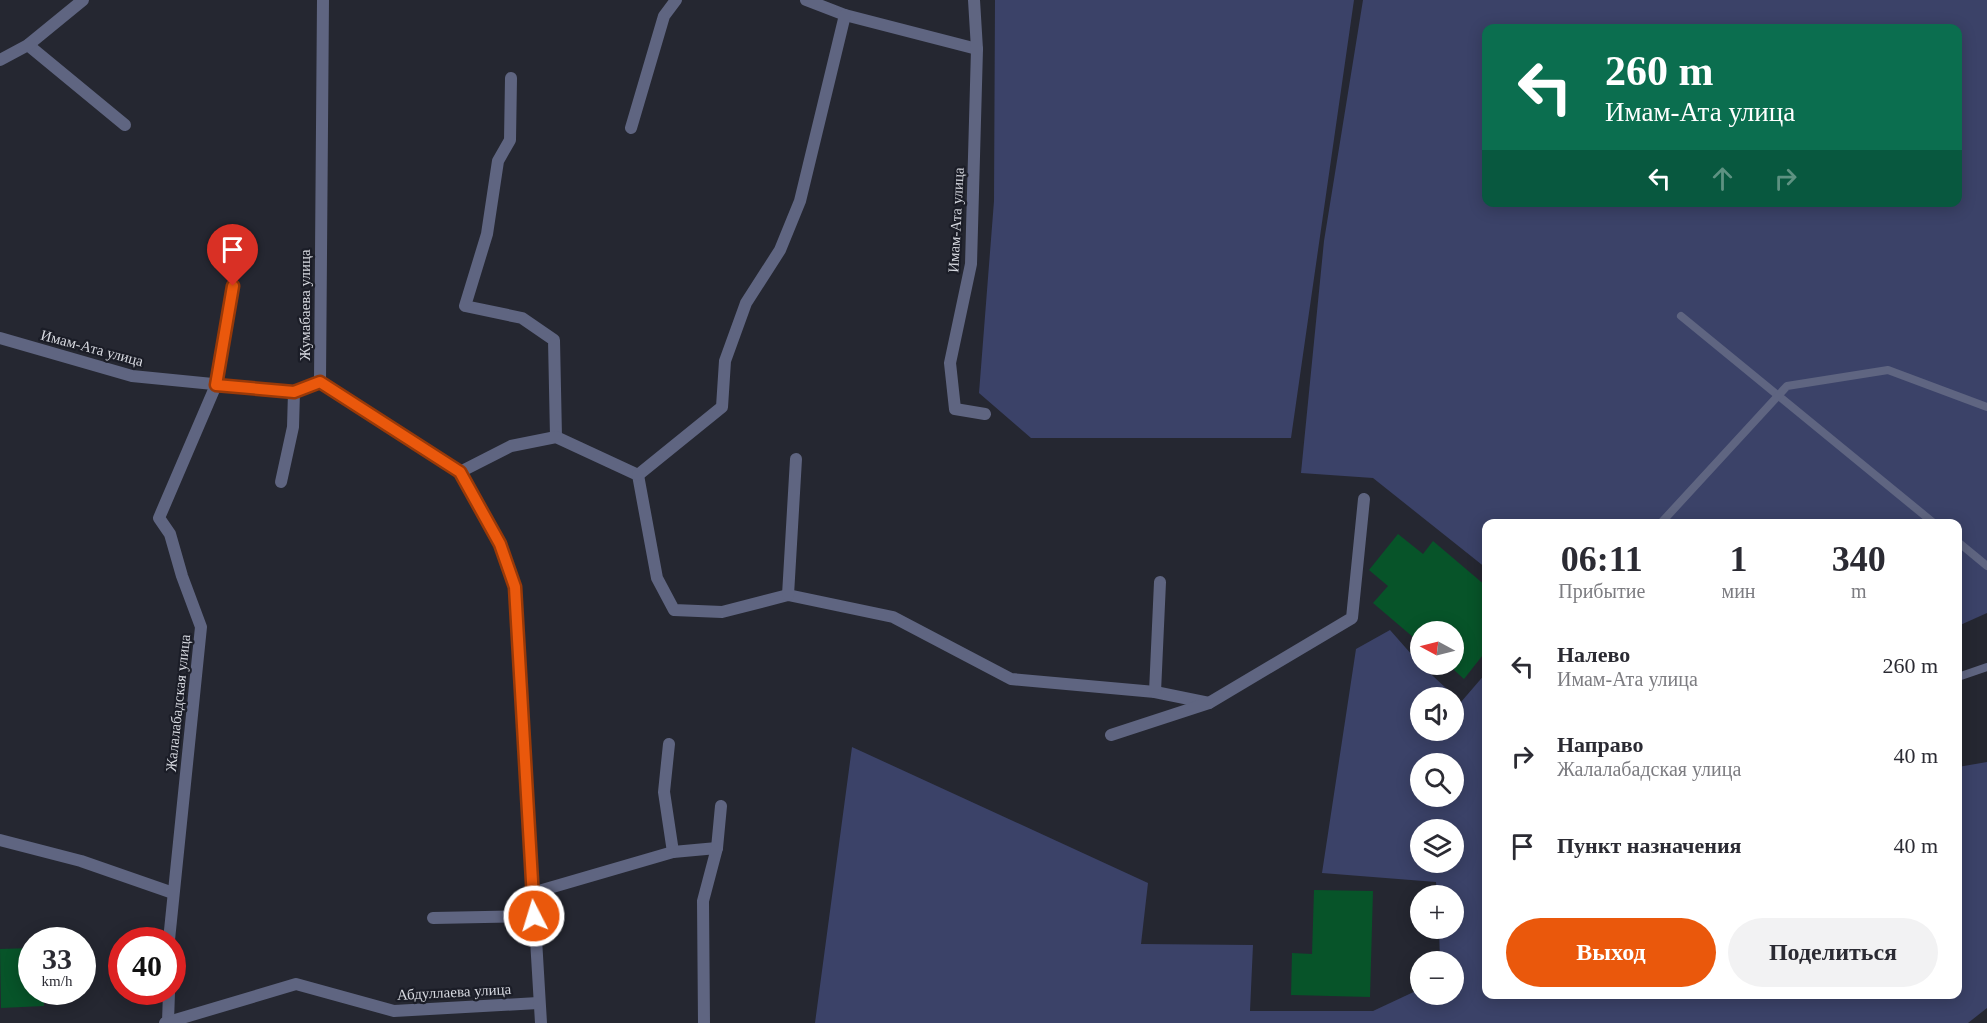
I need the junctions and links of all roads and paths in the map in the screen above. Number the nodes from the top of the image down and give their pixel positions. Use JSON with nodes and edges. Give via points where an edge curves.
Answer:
{"nodes":[{"id":1,"x":83,"y":0,"type":"edge"},
{"id":2,"x":323,"y":0,"type":"edge"},
{"id":3,"x":676,"y":0,"type":"edge"},
{"id":4,"x":808,"y":0,"type":"edge"},
{"id":5,"x":974,"y":0,"type":"edge"},
{"id":6,"x":845,"y":15,"type":"junction"},
{"id":7,"x":28,"y":45,"type":"junction"},
{"id":8,"x":977,"y":49,"type":"junction"},
{"id":9,"x":0,"y":60,"type":"edge"},
{"id":10,"x":511,"y":78,"type":"dead end"},
{"id":11,"x":126,"y":125,"type":"dead end"},
{"id":12,"x":631,"y":128,"type":"dead end"},
{"id":13,"x":233,"y":286,"type":"dead end"},
{"id":14,"x":1681,"y":316,"type":"dead end"},
{"id":15,"x":0,"y":338,"type":"edge"},
{"id":16,"x":320,"y":382,"type":"junction"},
{"id":17,"x":216,"y":385,"type":"junction"},
{"id":18,"x":294,"y":392,"type":"junction"},
{"id":19,"x":1779,"y":396,"type":"junction"},
{"id":20,"x":1987,"y":406,"type":"edge"},
{"id":21,"x":985,"y":414,"type":"dead end"},
{"id":22,"x":556,"y":437,"type":"junction"},
{"id":23,"x":796,"y":459,"type":"dead end"},
{"id":24,"x":460,"y":472,"type":"junction"},
{"id":25,"x":638,"y":475,"type":"junction"},
{"id":26,"x":281,"y":482,"type":"dead end"},
{"id":27,"x":1364,"y":499,"type":"dead end"},
{"id":28,"x":1665,"y":519,"type":"edge"},
{"id":29,"x":1929,"y":519,"type":"edge"},
{"id":30,"x":1962,"y":545,"type":"edge"},
{"id":31,"x":1987,"y":566,"type":"edge"},
{"id":32,"x":1160,"y":582,"type":"dead end"},
{"id":33,"x":788,"y":595,"type":"junction"},
{"id":34,"x":1987,"y":667,"type":"edge"},
{"id":35,"x":1962,"y":676,"type":"edge"},
{"id":36,"x":1155,"y":692,"type":"junction"},
{"id":37,"x":1209,"y":703,"type":"junction"},
{"id":38,"x":1111,"y":735,"type":"dead end"},
{"id":39,"x":669,"y":744,"type":"dead end"},
{"id":40,"x":720,"y":806,"type":"dead end"},
{"id":41,"x":0,"y":840,"type":"edge"},
{"id":42,"x":717,"y":848,"type":"junction"},
{"id":43,"x":673,"y":852,"type":"junction"},
{"id":44,"x":173,"y":893,"type":"junction"},
{"id":45,"x":532,"y":893,"type":"junction"},
{"id":46,"x":534,"y":916,"type":"junction"},
{"id":47,"x":434,"y":918,"type":"dead end"},
{"id":48,"x":170,"y":927,"type":"edge"},
{"id":49,"x":538,"y":1003,"type":"junction"},
{"id":50,"x":168,"y":1005,"type":"edge"},
{"id":51,"x":202,"y":1018,"type":"edge"},
{"id":52,"x":167,"y":1022,"type":"edge"},
{"id":53,"x":541,"y":1023,"type":"edge"},
{"id":54,"x":704,"y":1023,"type":"edge"}],
"edges":[{"from":1,"to":7,"type":"street"},
{"from":2,"to":16,"type":"street","name":"Жумабаева улица"},
{"from":3,"to":12,"type":"street","via":[[664,16]]},
{"from":4,"to":6,"type":"street"},
{"from":5,"to":8,"type":"street","name":"Имам-Ата улица"},
{"from":6,"to":8,"type":"street"},
{"from":6,"to":25,"type":"street","via":[[800,201],[780,250],[746,303],[725,361],[722,407]]},
{"from":7,"to":9,"type":"street"},
{"from":7,"to":11,"type":"street"},
{"from":8,"to":21,"type":"street","name":"Имам-Ата улица","via":[[971,264],[950,363],[955,409]]},
{"from":10,"to":22,"type":"street","via":[[510,140],[498,161],[487,234],[465,306],[522,318],[554,340]]},
{"from":13,"to":17,"type":"street","name":"Жалалабадская улица"},
{"from":14,"to":19,"type":"lane"},
{"from":15,"to":17,"type":"street","name":"Имам-Ата улица","via":[[132,376]]},
{"from":16,"to":18,"type":"street","name":"Имам-Ата улица"},
{"from":16,"to":24,"type":"street","name":"Жумабаева улица"},
{"from":17,"to":18,"type":"street","name":"Имам-Ата улица"},
{"from":17,"to":44,"type":"street","name":"Жалалабадская улица","via":[[159,518],[170,534],[201,627]]},
{"from":18,"to":26,"type":"street","via":[[293,427]]},
{"from":19,"to":20,"type":"lane","via":[[1787,387],[1888,370]]},
{"from":19,"to":28,"type":"lane"},
{"from":19,"to":29,"type":"lane"},
{"from":22,"to":24,"type":"street","via":[[511,446]]},
{"from":22,"to":25,"type":"street"},
{"from":23,"to":33,"type":"street"},
{"from":24,"to":45,"type":"street","name":"Жумабаева улица","via":[[500,544],[515,587]]},
{"from":25,"to":33,"type":"street","via":[[657,578],[674,610],[722,612]]},
{"from":27,"to":37,"type":"street","via":[[1352,618]]},
{"from":30,"to":31,"type":"lane"},
{"from":32,"to":36,"type":"street"},
{"from":33,"to":36,"type":"street","via":[[893,617],[1011,679]]},
{"from":34,"to":35,"type":"lane"},
{"from":36,"to":37,"type":"street"},
{"from":37,"to":38,"type":"street"},
{"from":39,"to":43,"type":"street","via":[[664,792]]},
{"from":40,"to":42,"type":"street"},
{"from":41,"to":44,"type":"street","via":[[81,861]]},
{"from":42,"to":43,"type":"street"},
{"from":42,"to":54,"type":"street","via":[[703,901]]},
{"from":43,"to":45,"type":"street"},
{"from":44,"to":48,"type":"street","name":"Жалалабадская улица"},
{"from":45,"to":46,"type":"street","name":"Жумабаева улица"},
{"from":46,"to":47,"type":"street"},
{"from":46,"to":49,"type":"street","name":"Жумабаева улица"},
{"from":49,"to":51,"type":"street","name":"Абдуллаева улица","via":[[394,1011],[296,984]]},
{"from":49,"to":53,"type":"street","name":"Жумабаева улица"},
{"from":50,"to":52,"type":"street"},
{"from":51,"to":52,"type":"street","name":"Абдуллаева улица"}]}
